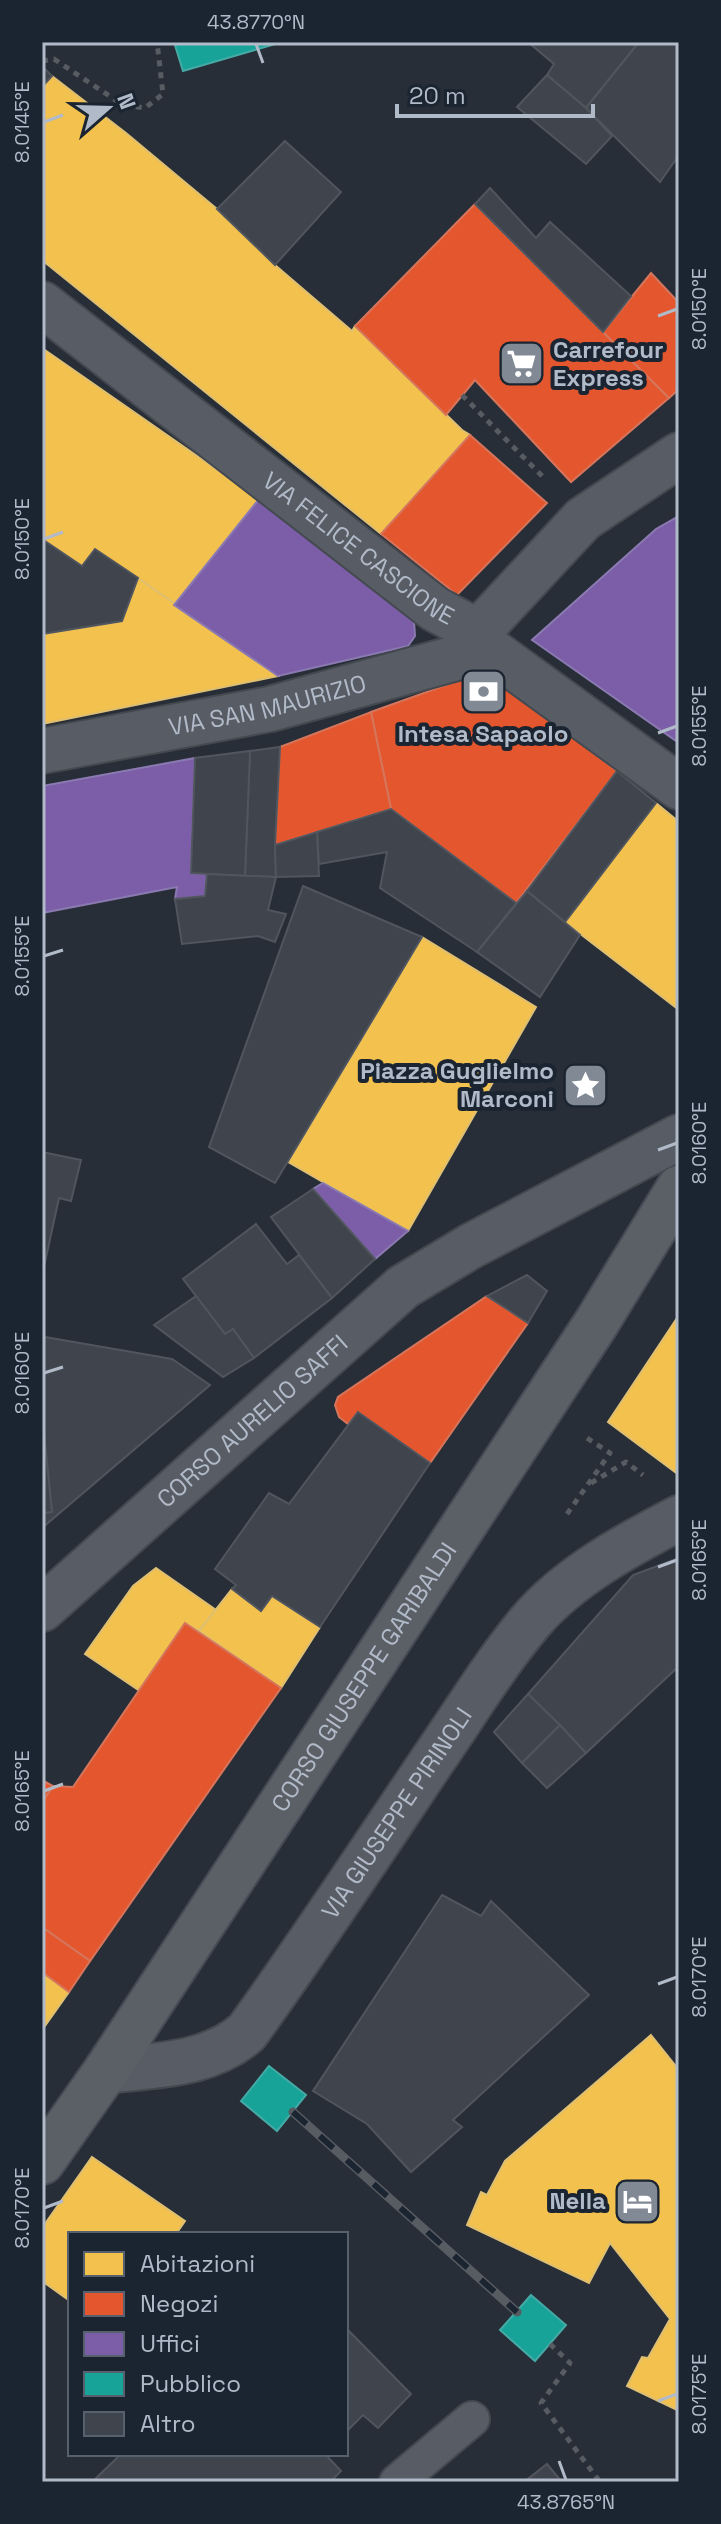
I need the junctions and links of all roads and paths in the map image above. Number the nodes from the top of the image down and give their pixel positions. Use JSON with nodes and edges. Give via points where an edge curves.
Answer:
{"nodes":[{"id":1,"x":157,"y":42,"type":"edge"},
{"id":2,"x":42,"y":61,"type":"edge"},
{"id":3,"x":42,"y":304,"type":"edge"},
{"id":4,"x":462,"y":395,"type":"dead end"},
{"id":5,"x":679,"y":455,"type":"edge"},
{"id":6,"x":543,"y":477,"type":"dead end"},
{"id":7,"x":483,"y":640,"type":"junction"},
{"id":8,"x":42,"y":751,"type":"edge"},
{"id":9,"x":679,"y":787,"type":"edge"},
{"id":10,"x":679,"y":1137,"type":"edge"},
{"id":11,"x":679,"y":1188,"type":"edge"},
{"id":12,"x":591,"y":1441,"type":"dead end"},
{"id":13,"x":626,"y":1462,"type":"dead end"},
{"id":14,"x":587,"y":1485,"type":"junction"},
{"id":15,"x":679,"y":1518,"type":"edge"},
{"id":16,"x":564,"y":1519,"type":"dead end"},
{"id":17,"x":42,"y":1609,"type":"edge"},
{"id":18,"x":106,"y":2071,"type":"junction"},
{"id":19,"x":42,"y":2162,"type":"edge"},
{"id":20,"x":550,"y":2344,"type":"dead end"},
{"id":21,"x":472,"y":2419,"type":"dead end"},
{"id":22,"x":397,"y":2482,"type":"edge"},
{"id":23,"x":600,"y":2482,"type":"edge"}],
"edges":[{"from":1,"to":2,"type":"path","via":[[163,94],[145,108],[123,105],[54,59]]},
{"from":3,"to":7,"type":"street","name":"VIA FELICE CASCIONE","via":[[435,609]]},
{"from":4,"to":6,"type":"path"},
{"from":5,"to":7,"type":"street","via":[[583,519]]},
{"from":7,"to":8,"type":"street","name":"VIA SAN MAURIZIO","via":[[270,709]]},
{"from":7,"to":9,"type":"street","name":"VIA FELICE CASCIONE"},
{"from":10,"to":17,"type":"street","name":"CORSO AURELIO SAFFI","via":[[403,1287]]},
{"from":11,"to":18,"type":"main road","name":"CORSO GIUSEPPE GARIBALDI","via":[[597,1322]]},
{"from":12,"to":14,"type":"path","via":[[610,1453]]},
{"from":13,"to":14,"type":"path"},
{"from":14,"to":16,"type":"path"},
{"from":15,"to":18,"type":"street","name":"VIA GIUSEPPE PIRINOLI","via":[[599,1565],[531,1621],[247,2032],[222,2050],[195,2059]]},
{"from":18,"to":19,"type":"main road","name":"CORSO GIUSEPPE GARIBALDI"},
{"from":20,"to":23,"type":"path","via":[[570,2363],[541,2403]]},
{"from":21,"to":22,"type":"lane"}]}
